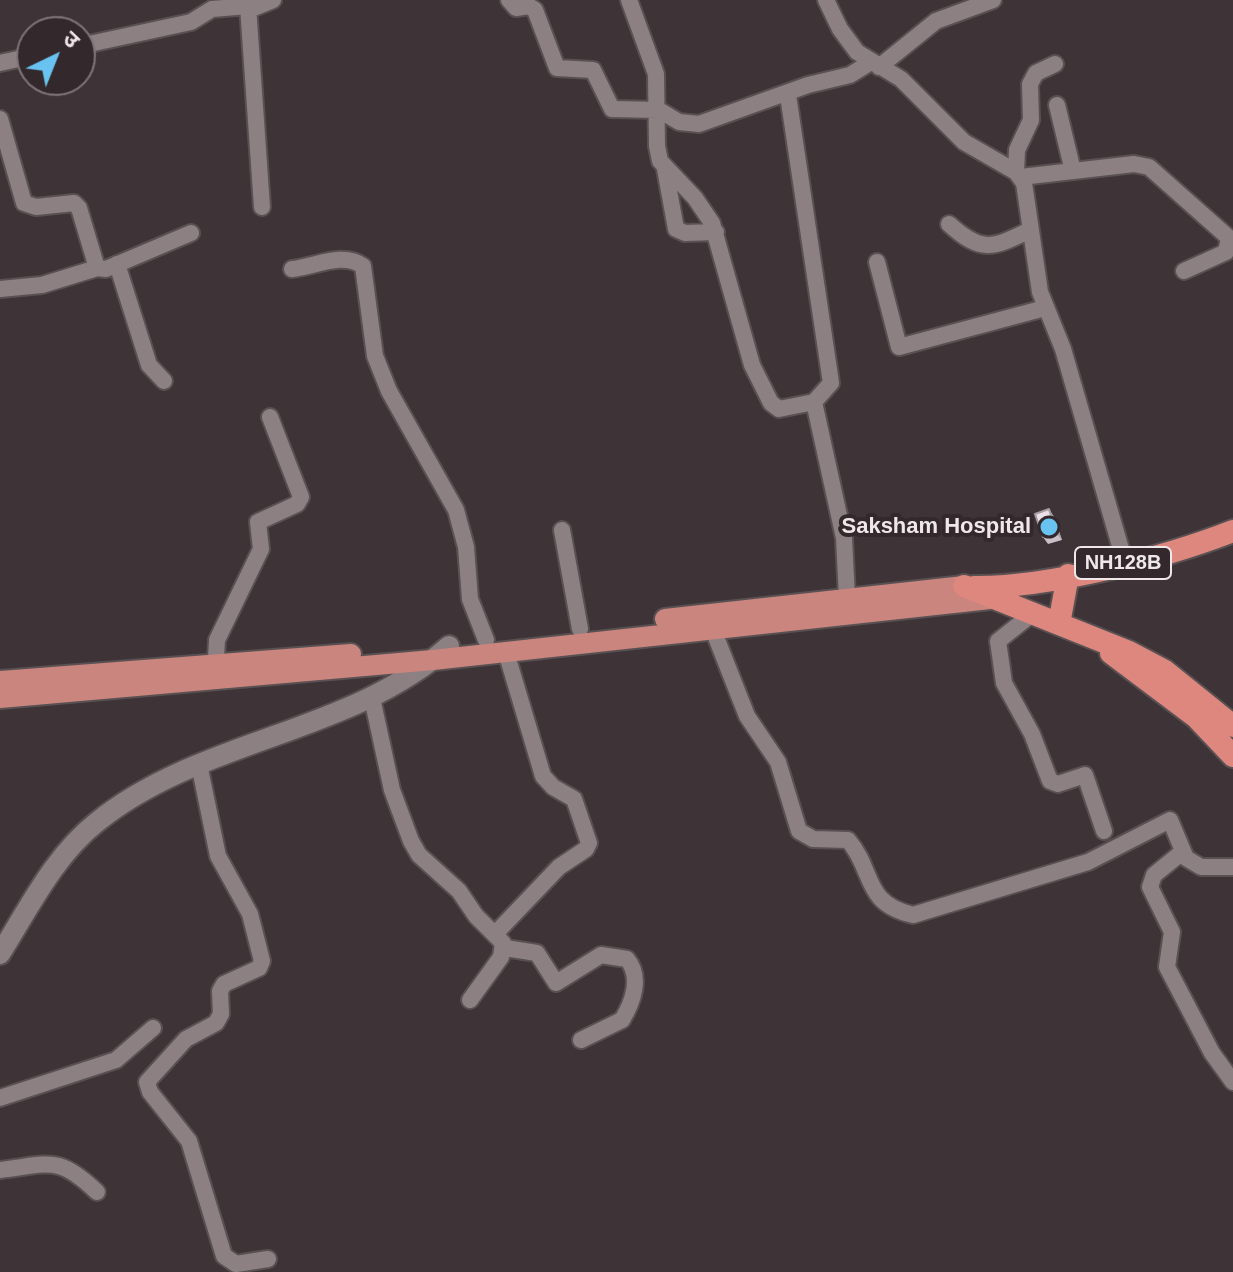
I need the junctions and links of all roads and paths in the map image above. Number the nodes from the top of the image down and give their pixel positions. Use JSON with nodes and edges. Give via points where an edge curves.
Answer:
{"nodes":[{"id":1,"x":273,"y":0,"type":"edge"},
{"id":2,"x":509,"y":0,"type":"edge"},
{"id":3,"x":629,"y":0,"type":"edge"},
{"id":4,"x":826,"y":0,"type":"edge"},
{"id":5,"x":993,"y":0,"type":"edge"},
{"id":6,"x":251,"y":9,"type":"junction"},
{"id":7,"x":96,"y":43,"type":"edge"},
{"id":8,"x":875,"y":64,"type":"junction"},
{"id":9,"x":1055,"y":64,"type":"dead end"},
{"id":10,"x":788,"y":95,"type":"junction"},
{"id":11,"x":1057,"y":105,"type":"dead end"},
{"id":12,"x":659,"y":110,"type":"junction"},
{"id":13,"x":0,"y":119,"type":"edge"},
{"id":14,"x":665,"y":169,"type":"junction"},
{"id":15,"x":1073,"y":171,"type":"junction"},
{"id":16,"x":1018,"y":174,"type":"junction"},
{"id":17,"x":262,"y":207,"type":"dead end"},
{"id":18,"x":949,"y":224,"type":"dead end"},
{"id":19,"x":1030,"y":230,"type":"junction"},
{"id":20,"x":716,"y":232,"type":"junction"},
{"id":21,"x":191,"y":233,"type":"dead end"},
{"id":22,"x":877,"y":262,"type":"dead end"},
{"id":23,"x":117,"y":264,"type":"junction"},
{"id":24,"x":97,"y":268,"type":"junction"},
{"id":25,"x":292,"y":269,"type":"dead end"},
{"id":26,"x":1184,"y":271,"type":"dead end"},
{"id":27,"x":0,"y":289,"type":"edge"},
{"id":28,"x":1045,"y":308,"type":"junction"},
{"id":29,"x":164,"y":381,"type":"dead end"},
{"id":30,"x":814,"y":402,"type":"junction"},
{"id":31,"x":270,"y":417,"type":"dead end"},
{"id":32,"x":562,"y":530,"type":"dead end"},
{"id":33,"x":1233,"y":531,"type":"edge"},
{"id":34,"x":1125,"y":563,"type":"junction"},
{"id":35,"x":1068,"y":575,"type":"junction"},
{"id":36,"x":964,"y":586,"type":"junction"},
{"id":37,"x":1011,"y":587,"type":"junction"},
{"id":38,"x":847,"y":598,"type":"junction"},
{"id":39,"x":990,"y":599,"type":"junction"},
{"id":40,"x":1032,"y":614,"type":"junction"},
{"id":41,"x":1059,"y":624,"type":"junction"},
{"id":42,"x":712,"y":627,"type":"junction"},
{"id":43,"x":580,"y":629,"type":"junction"},
{"id":44,"x":1088,"y":634,"type":"junction"},
{"id":45,"x":486,"y":640,"type":"junction"},
{"id":46,"x":449,"y":646,"type":"junction"},
{"id":47,"x":506,"y":652,"type":"junction"},
{"id":48,"x":433,"y":660,"type":"junction"},
{"id":49,"x":214,"y":672,"type":"junction"},
{"id":50,"x":0,"y":681,"type":"edge"},
{"id":51,"x":0,"y":698,"type":"edge"},
{"id":52,"x":372,"y":698,"type":"junction"},
{"id":53,"x":1233,"y":726,"type":"edge"},
{"id":54,"x":1233,"y":756,"type":"edge"},
{"id":55,"x":199,"y":764,"type":"junction"},
{"id":56,"x":1104,"y":831,"type":"dead end"},
{"id":57,"x":1181,"y":853,"type":"junction"},
{"id":58,"x":1233,"y":867,"type":"edge"},
{"id":59,"x":500,"y":941,"type":"junction"},
{"id":60,"x":0,"y":954,"type":"edge"},
{"id":61,"x":470,"y":1000,"type":"dead end"},
{"id":62,"x":153,"y":1028,"type":"dead end"},
{"id":63,"x":581,"y":1040,"type":"dead end"},
{"id":64,"x":1233,"y":1082,"type":"edge"},
{"id":65,"x":0,"y":1098,"type":"edge"},
{"id":66,"x":0,"y":1170,"type":"edge"},
{"id":67,"x":97,"y":1192,"type":"dead end"},
{"id":68,"x":268,"y":1259,"type":"dead end"}],
"edges":[{"from":1,"to":6,"type":"street"},
{"from":2,"to":12,"type":"street","via":[[516,8],[535,10],[557,68],[593,70],[612,109]]},
{"from":3,"to":12,"type":"street","via":[[656,74]]},
{"from":4,"to":8,"type":"street","via":[[851,45]]},
{"from":5,"to":8,"type":"street","via":[[936,21]]},
{"from":6,"to":7,"type":"street","via":[[241,4],[212,9],[191,22]]},
{"from":6,"to":17,"type":"street"},
{"from":8,"to":10,"type":"street"},
{"from":8,"to":16,"type":"street","via":[[908,85],[974,151]]},
{"from":9,"to":16,"type":"street","via":[[1036,73],[1030,84],[1031,120],[1017,150]]},
{"from":10,"to":12,"type":"street","via":[[699,124],[679,122]]},
{"from":10,"to":30,"type":"street","via":[[831,383]]},
{"from":11,"to":15,"type":"street"},
{"from":12,"to":14,"type":"street","via":[[657,146]]},
{"from":13,"to":24,"type":"street","via":[[24,203],[74,203]]},
{"from":14,"to":20,"type":"street","via":[[695,198]]},
{"from":14,"to":20,"type":"street","via":[[676,229]]},
{"from":15,"to":16,"type":"street"},
{"from":15,"to":26,"type":"street","via":[[1142,164],[1227,234],[1231,242],[1226,252]]},
{"from":16,"to":19,"type":"street"},
{"from":18,"to":19,"type":"street","via":[[982,246],[1002,244]]},
{"from":19,"to":28,"type":"street"},
{"from":20,"to":30,"type":"street","via":[[752,365],[771,403],[785,409]]},
{"from":21,"to":23,"type":"street"},
{"from":22,"to":28,"type":"street","via":[[899,347]]},
{"from":23,"to":24,"type":"street"},
{"from":23,"to":29,"type":"street","via":[[149,365]]},
{"from":24,"to":27,"type":"street","via":[[42,285]]},
{"from":25,"to":45,"type":"street","via":[[329,260],[363,266],[375,356],[456,510],[466,547],[470,599]]},
{"from":28,"to":34,"type":"street","via":[[1063,349]]},
{"from":30,"to":38,"type":"street","via":[[844,538]]},
{"from":31,"to":49,"type":"street","via":[[301,497],[297,504],[258,522],[261,549],[220,631]]},
{"from":32,"to":43,"type":"street"},
{"from":33,"to":34,"type":"highway","number":"NH128B"},
{"from":34,"to":35,"type":"highway","number":"NH128B"},
{"from":35,"to":37,"type":"highway","number":"NH128B"},
{"from":35,"to":41,"type":"highway"},
{"from":36,"to":37,"type":"highway"},
{"from":36,"to":38,"type":"main road"},
{"from":36,"to":39,"type":"highway"},
{"from":37,"to":39,"type":"main road"},
{"from":38,"to":43,"type":"main road"},
{"from":39,"to":40,"type":"highway"},
{"from":39,"to":42,"type":"main road"},
{"from":40,"to":41,"type":"highway"},
{"from":40,"to":56,"type":"street","via":[[998,641],[1004,683],[1050,781],[1058,784],[1085,775]]},
{"from":41,"to":44,"type":"highway"},
{"from":42,"to":47,"type":"main road"},
{"from":42,"to":57,"type":"street","via":[[747,716],[778,762],[799,831],[813,839],[848,840],[871,889],[901,912],[913,915],[1088,862],[1170,820]]},
{"from":43,"to":45,"type":"main road"},
{"from":44,"to":53,"type":"highway","via":[[1165,671]]},
{"from":44,"to":54,"type":"highway","via":[[1196,717]]},
{"from":45,"to":46,"type":"main road"},
{"from":46,"to":48,"type":"main road"},
{"from":46,"to":49,"type":"main road"},
{"from":47,"to":48,"type":"main road"},
{"from":47,"to":59,"type":"street","via":[[543,776],[574,799],[589,843],[559,867]]},
{"from":48,"to":49,"type":"main road"},
{"from":48,"to":52,"type":"main road"},
{"from":49,"to":50,"type":"main road"},
{"from":49,"to":51,"type":"main road"},
{"from":52,"to":55,"type":"main road"},
{"from":52,"to":59,"type":"street","via":[[392,790],[411,841]]},
{"from":55,"to":60,"type":"main road","via":[[122,804],[80,838],[46,880]]},
{"from":55,"to":68,"type":"street","via":[[218,856],[250,914],[262,961],[259,968],[224,984],[216,1023],[186,1039],[147,1082],[189,1141],[224,1256],[236,1264]]},
{"from":57,"to":58,"type":"street","via":[[1201,867]]},
{"from":57,"to":64,"type":"street","via":[[1157,871],[1150,887],[1172,932],[1167,967]]},
{"from":59,"to":61,"type":"street"},
{"from":59,"to":63,"type":"street","via":[[537,953],[556,983],[601,955],[627,959],[636,980],[622,1020]]},
{"from":62,"to":65,"type":"street","via":[[116,1060]]},
{"from":66,"to":67,"type":"street","via":[[59,1163]]}]}
